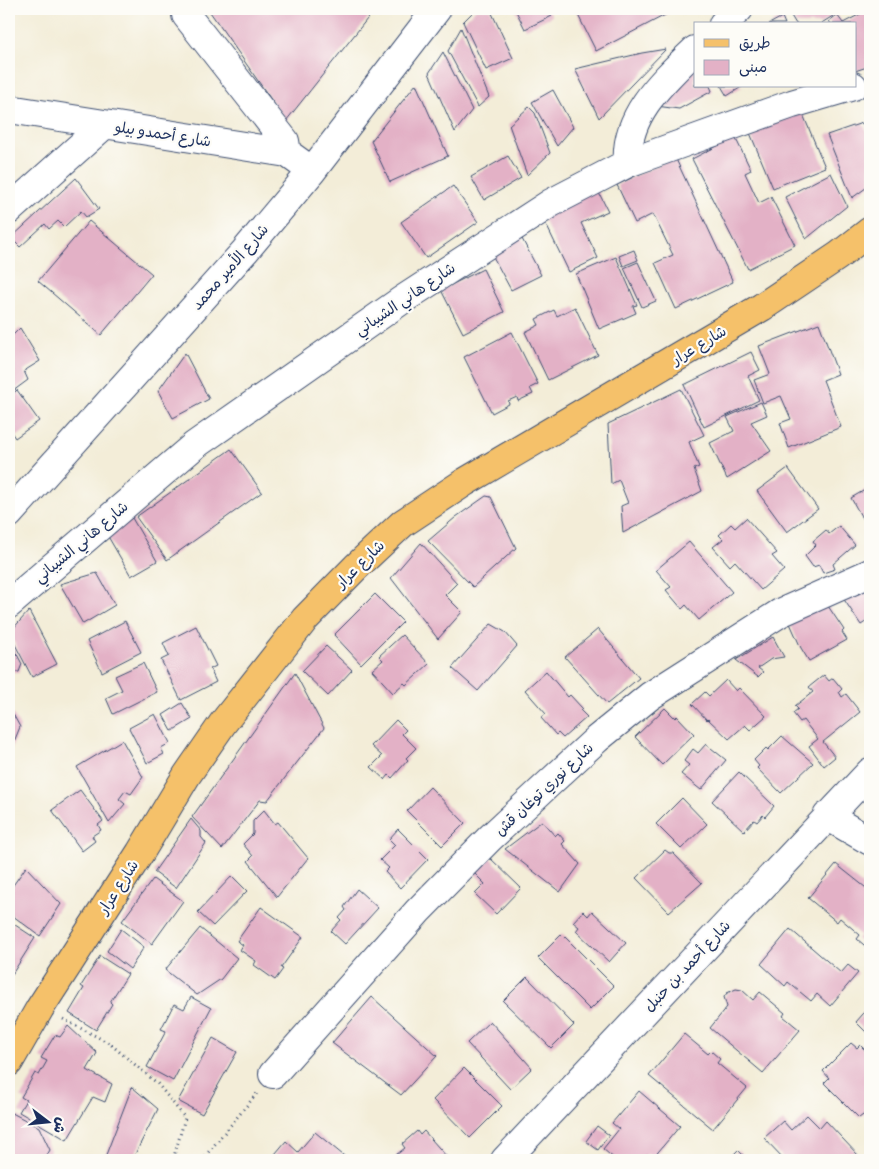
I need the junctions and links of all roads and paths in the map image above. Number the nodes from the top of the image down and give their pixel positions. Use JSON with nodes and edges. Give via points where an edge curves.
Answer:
{"nodes":[{"id":1,"x":437,"y":9,"type":"edge"},
{"id":2,"x":739,"y":9,"type":"edge"},
{"id":3,"x":186,"y":15,"type":"dead end"},
{"id":4,"x":725,"y":22,"type":"edge"},
{"id":5,"x":694,"y":51,"type":"edge"},
{"id":6,"x":870,"y":82,"type":"edge"},
{"id":7,"x":856,"y":86,"type":"edge"},
{"id":8,"x":847,"y":88,"type":"edge"},
{"id":9,"x":9,"y":109,"type":"edge"},
{"id":10,"x":104,"y":125,"type":"junction"},
{"id":11,"x":287,"y":153,"type":"junction"},
{"id":12,"x":628,"y":162,"type":"junction"},
{"id":13,"x":312,"y":171,"type":"junction"},
{"id":14,"x":9,"y":210,"type":"edge"},
{"id":15,"x":870,"y":231,"type":"edge"},
{"id":16,"x":9,"y":514,"type":"edge"},
{"id":17,"x":870,"y":573,"type":"edge"},
{"id":18,"x":9,"y":604,"type":"edge"},
{"id":19,"x":870,"y":772,"type":"edge"},
{"id":20,"x":827,"y":816,"type":"junction"},
{"id":21,"x":870,"y":841,"type":"edge"},
{"id":22,"x":40,"y":1008,"type":"junction"},
{"id":23,"x":9,"y":1062,"type":"edge"},
{"id":24,"x":272,"y":1074,"type":"joint"},
{"id":25,"x":173,"y":1160,"type":"edge"},
{"id":26,"x":202,"y":1160,"type":"edge"},
{"id":27,"x":505,"y":1160,"type":"edge"}],
"edges":[{"from":1,"to":13,"type":"street","name":"شارع الأمير محمد"},
{"from":2,"to":4,"type":"street"},
{"from":3,"to":11,"type":"street","via":[[286,141]]},
{"from":5,"to":12,"type":"street","via":[[641,110],[628,140]]},
{"from":6,"to":7,"type":"street","name":"شارع هاني الشيباني"},
{"from":8,"to":12,"type":"street","name":"شارع هاني الشيباني"},
{"from":9,"to":10,"type":"street","name":"شارع أحمدو بيلو"},
{"from":10,"to":11,"type":"street","name":"شارع أحمدو بيلو"},
{"from":10,"to":14,"type":"street"},
{"from":11,"to":13,"type":"street","name":"شارع أحمدو بيلو"},
{"from":12,"to":18,"type":"street","name":"شارع هاني الشيباني","via":[[551,203],[481,247],[203,440]]},
{"from":13,"to":16,"type":"street","name":"شارع الأمير محمد","via":[[245,252]]},
{"from":15,"to":22,"type":"main road","name":"شارع عرار","via":[[762,307],[565,421],[403,523],[306,619],[223,723]]},
{"from":17,"to":24,"type":"street","name":"شارع نوري توغان قش","via":[[780,613],[650,696],[597,739],[490,838],[418,912]]},
{"from":19,"to":20,"type":"street","name":"شارع أحمد بن حنبل"},
{"from":20,"to":21,"type":"street"},
{"from":20,"to":27,"type":"street","name":"شارع أحمد بن حنبل"},
{"from":22,"to":23,"type":"main road","name":"شارع عرار"},
{"from":22,"to":25,"type":"path","via":[[109,1043],[157,1083],[186,1118]]},
{"from":24,"to":26,"type":"path"}]}
